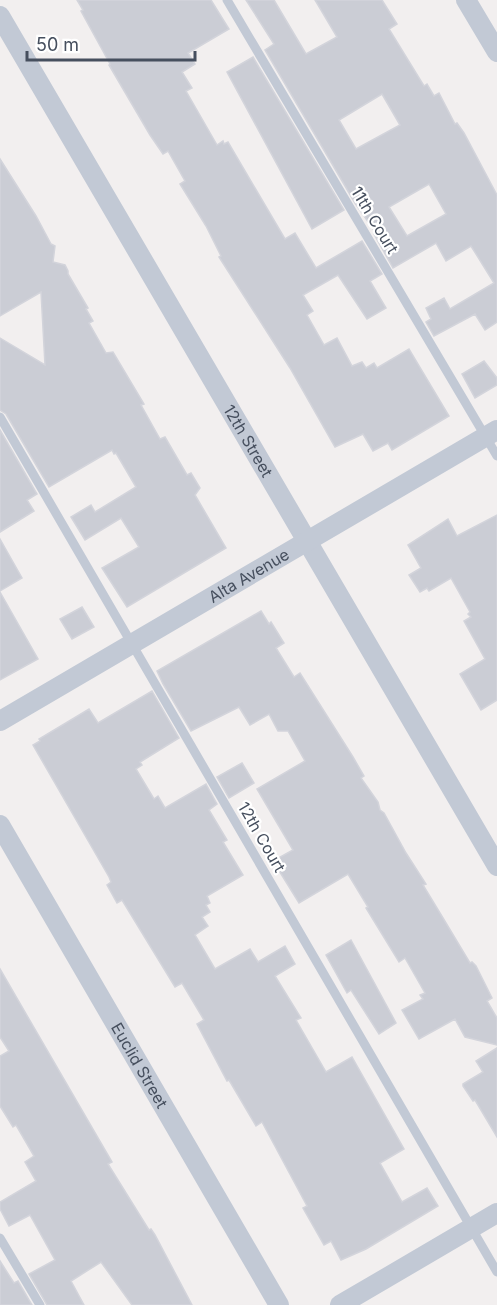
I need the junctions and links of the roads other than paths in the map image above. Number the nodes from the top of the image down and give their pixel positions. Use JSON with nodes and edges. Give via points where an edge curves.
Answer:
{"nodes":[{"id":1,"x":227,"y":0,"type":"edge"},
{"id":2,"x":466,"y":0,"type":"edge"},
{"id":3,"x":0,"y":16,"type":"edge"},
{"id":4,"x":497,"y":52,"type":"edge"},
{"id":5,"x":0,"y":417,"type":"edge"},
{"id":6,"x":491,"y":434,"type":"edge"},
{"id":7,"x":497,"y":456,"type":"edge"},
{"id":8,"x":307,"y":542,"type":"junction"},
{"id":9,"x":132,"y":643,"type":"junction"},
{"id":10,"x":0,"y":721,"type":"edge"},
{"id":11,"x":0,"y":825,"type":"edge"},
{"id":12,"x":497,"y":866,"type":"edge"},
{"id":13,"x":497,"y":1213,"type":"edge"},
{"id":14,"x":471,"y":1228,"type":"junction"},
{"id":15,"x":0,"y":1238,"type":"edge"},
{"id":16,"x":497,"y":1272,"type":"edge"},
{"id":17,"x":40,"y":1305,"type":"edge"},
{"id":18,"x":279,"y":1305,"type":"edge"},
{"id":19,"x":340,"y":1305,"type":"edge"}],
"edges":[{"from":1,"to":6,"type":"lane","name":"11th Court"},
{"from":2,"to":4,"type":"street"},
{"from":3,"to":8,"type":"street","name":"12th Street"},
{"from":5,"to":9,"type":"lane","name":"12th Court"},
{"from":6,"to":7,"type":"lane","name":"11th Court"},
{"from":6,"to":8,"type":"street","name":"Alta Avenue"},
{"from":8,"to":9,"type":"street","name":"Alta Avenue"},
{"from":8,"to":12,"type":"street","name":"12th Street"},
{"from":9,"to":10,"type":"street","name":"Alta Avenue"},
{"from":9,"to":14,"type":"lane","name":"12th Court"},
{"from":11,"to":18,"type":"street","name":"Euclid Street"},
{"from":13,"to":14,"type":"street"},
{"from":14,"to":16,"type":"lane","name":"12th Court"},
{"from":14,"to":19,"type":"street"},
{"from":15,"to":17,"type":"lane"}]}
